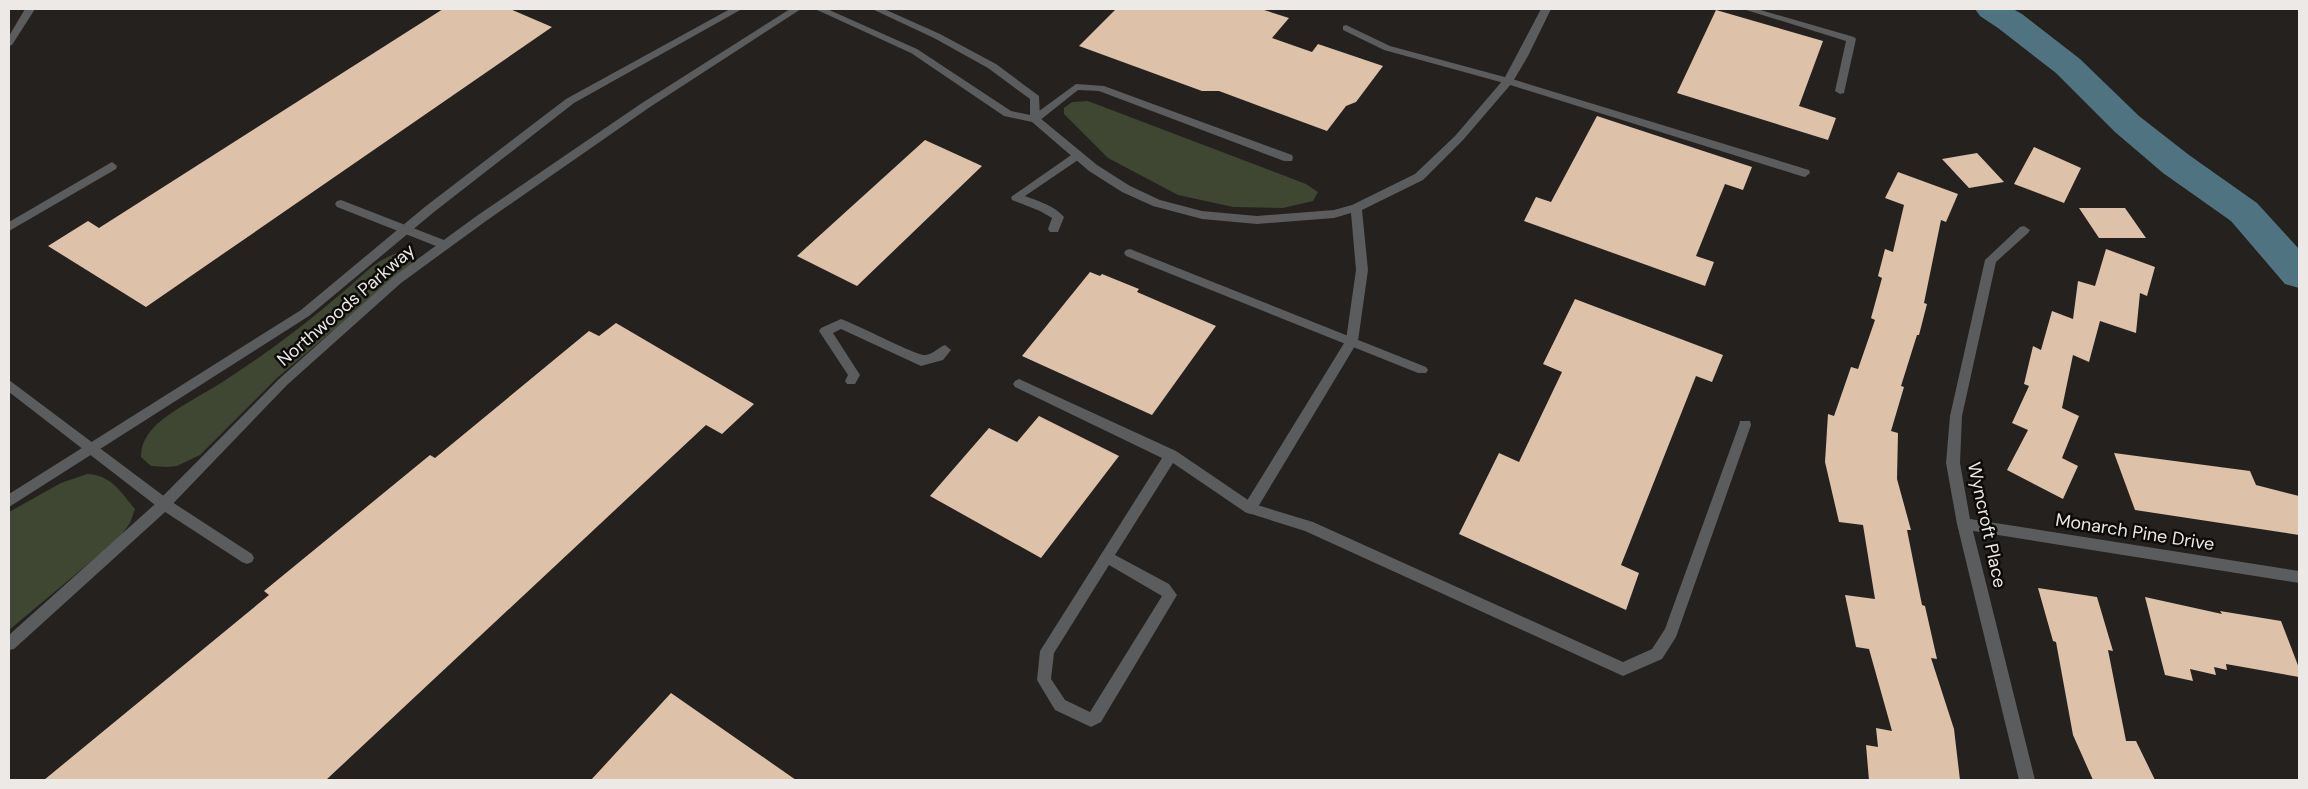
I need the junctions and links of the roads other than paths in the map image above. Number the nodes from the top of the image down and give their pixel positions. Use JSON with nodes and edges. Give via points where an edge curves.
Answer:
{"nodes":[{"id":1,"x":30,"y":9,"type":"edge"},
{"id":2,"x":737,"y":9,"type":"edge"},
{"id":3,"x":796,"y":9,"type":"edge"},
{"id":4,"x":820,"y":9,"type":"edge"},
{"id":5,"x":877,"y":9,"type":"edge"},
{"id":6,"x":1546,"y":9,"type":"edge"},
{"id":7,"x":1748,"y":9,"type":"edge"},
{"id":8,"x":1346,"y":28,"type":"dead end"},
{"id":9,"x":9,"y":43,"type":"edge"},
{"id":10,"x":1508,"y":81,"type":"junction"},
{"id":11,"x":1840,"y":90,"type":"dead end"},
{"id":12,"x":1035,"y":119,"type":"junction"},
{"id":13,"x":1077,"y":155,"type":"junction"},
{"id":14,"x":1288,"y":158,"type":"dead end"},
{"id":15,"x":112,"y":166,"type":"dead end"},
{"id":16,"x":1805,"y":173,"type":"dead end"},
{"id":17,"x":341,"y":204,"type":"dead end"},
{"id":18,"x":1356,"y":208,"type":"junction"},
{"id":19,"x":9,"y":227,"type":"edge"},
{"id":20,"x":1054,"y":229,"type":"dead end"},
{"id":21,"x":404,"y":230,"type":"junction"},
{"id":22,"x":2024,"y":230,"type":"dead end"},
{"id":23,"x":445,"y":245,"type":"junction"},
{"id":24,"x":1130,"y":254,"type":"dead end"},
{"id":25,"x":1352,"y":341,"type":"junction"},
{"id":26,"x":945,"y":350,"type":"dead end"},
{"id":27,"x":1422,"y":370,"type":"dead end"},
{"id":28,"x":851,"y":381,"type":"dead end"},
{"id":29,"x":1019,"y":384,"type":"dead end"},
{"id":30,"x":9,"y":385,"type":"edge"},
{"id":31,"x":1745,"y":425,"type":"dead end"},
{"id":32,"x":92,"y":449,"type":"junction"},
{"id":33,"x":1171,"y":455,"type":"junction"},
{"id":34,"x":9,"y":501,"type":"edge"},
{"id":35,"x":164,"y":504,"type":"junction"},
{"id":36,"x":1250,"y":508,"type":"junction"},
{"id":37,"x":1964,"y":524,"type":"junction"},
{"id":38,"x":1107,"y":557,"type":"junction"},
{"id":39,"x":247,"y":558,"type":"dead end"},
{"id":40,"x":2299,"y":577,"type":"edge"},
{"id":41,"x":9,"y":644,"type":"edge"},
{"id":42,"x":2027,"y":780,"type":"edge"}],
"edges":[{"from":1,"to":9,"type":"street"},
{"from":2,"to":21,"type":"street","name":"Northwoods Parkway","via":[[570,101]]},
{"from":3,"to":23,"type":"street","name":"Northwoods Parkway","via":[[646,105]]},
{"from":4,"to":12,"type":"street","via":[[914,51],[1008,114]]},
{"from":5,"to":12,"type":"street","via":[[992,66],[1036,98]]},
{"from":6,"to":10,"type":"street"},
{"from":7,"to":11,"type":"street","via":[[1852,39]]},
{"from":8,"to":10,"type":"street","via":[[1386,48]]},
{"from":10,"to":16,"type":"street"},
{"from":10,"to":18,"type":"street","via":[[1459,138],[1419,177]]},
{"from":12,"to":13,"type":"street"},
{"from":12,"to":14,"type":"street","via":[[1076,88],[1100,88]]},
{"from":13,"to":18,"type":"street","via":[[1126,190],[1157,203],[1202,215],[1257,220],[1334,214]]},
{"from":13,"to":20,"type":"street","via":[[1016,198],[1058,217]]},
{"from":15,"to":19,"type":"street"},
{"from":17,"to":21,"type":"street"},
{"from":18,"to":25,"type":"street","via":[[1362,270]]},
{"from":21,"to":23,"type":"street"},
{"from":21,"to":32,"type":"street","name":"Northwoods Parkway","via":[[305,313]]},
{"from":22,"to":37,"type":"street","name":"Wyncroft Place","via":[[1991,260],[1956,416],[1953,463]]},
{"from":23,"to":35,"type":"street","name":"Northwoods Parkway","via":[[397,280],[283,382]]},
{"from":24,"to":25,"type":"street"},
{"from":25,"to":27,"type":"street"},
{"from":25,"to":36,"type":"street"},
{"from":26,"to":28,"type":"street","via":[[939,358],[921,361],[841,324],[825,331],[854,375]]},
{"from":29,"to":33,"type":"street"},
{"from":30,"to":32,"type":"street"},
{"from":31,"to":36,"type":"street","via":[[1671,632],[1657,654],[1623,669],[1308,526]]},
{"from":32,"to":34,"type":"street","name":"Northwoods Parkway"},
{"from":32,"to":35,"type":"street"},
{"from":33,"to":36,"type":"street"},
{"from":33,"to":38,"type":"street"},
{"from":35,"to":39,"type":"street"},
{"from":35,"to":41,"type":"street","name":"Northwoods Parkway"},
{"from":37,"to":40,"type":"street","name":"Monarch Pine Drive"},
{"from":37,"to":42,"type":"street","name":"Wyncroft Place"},
{"from":38,"to":38,"type":"street","via":[[1047,651],[1044,680],[1060,705],[1091,720],[1096,717],[1170,595],[1164,588]]}]}
